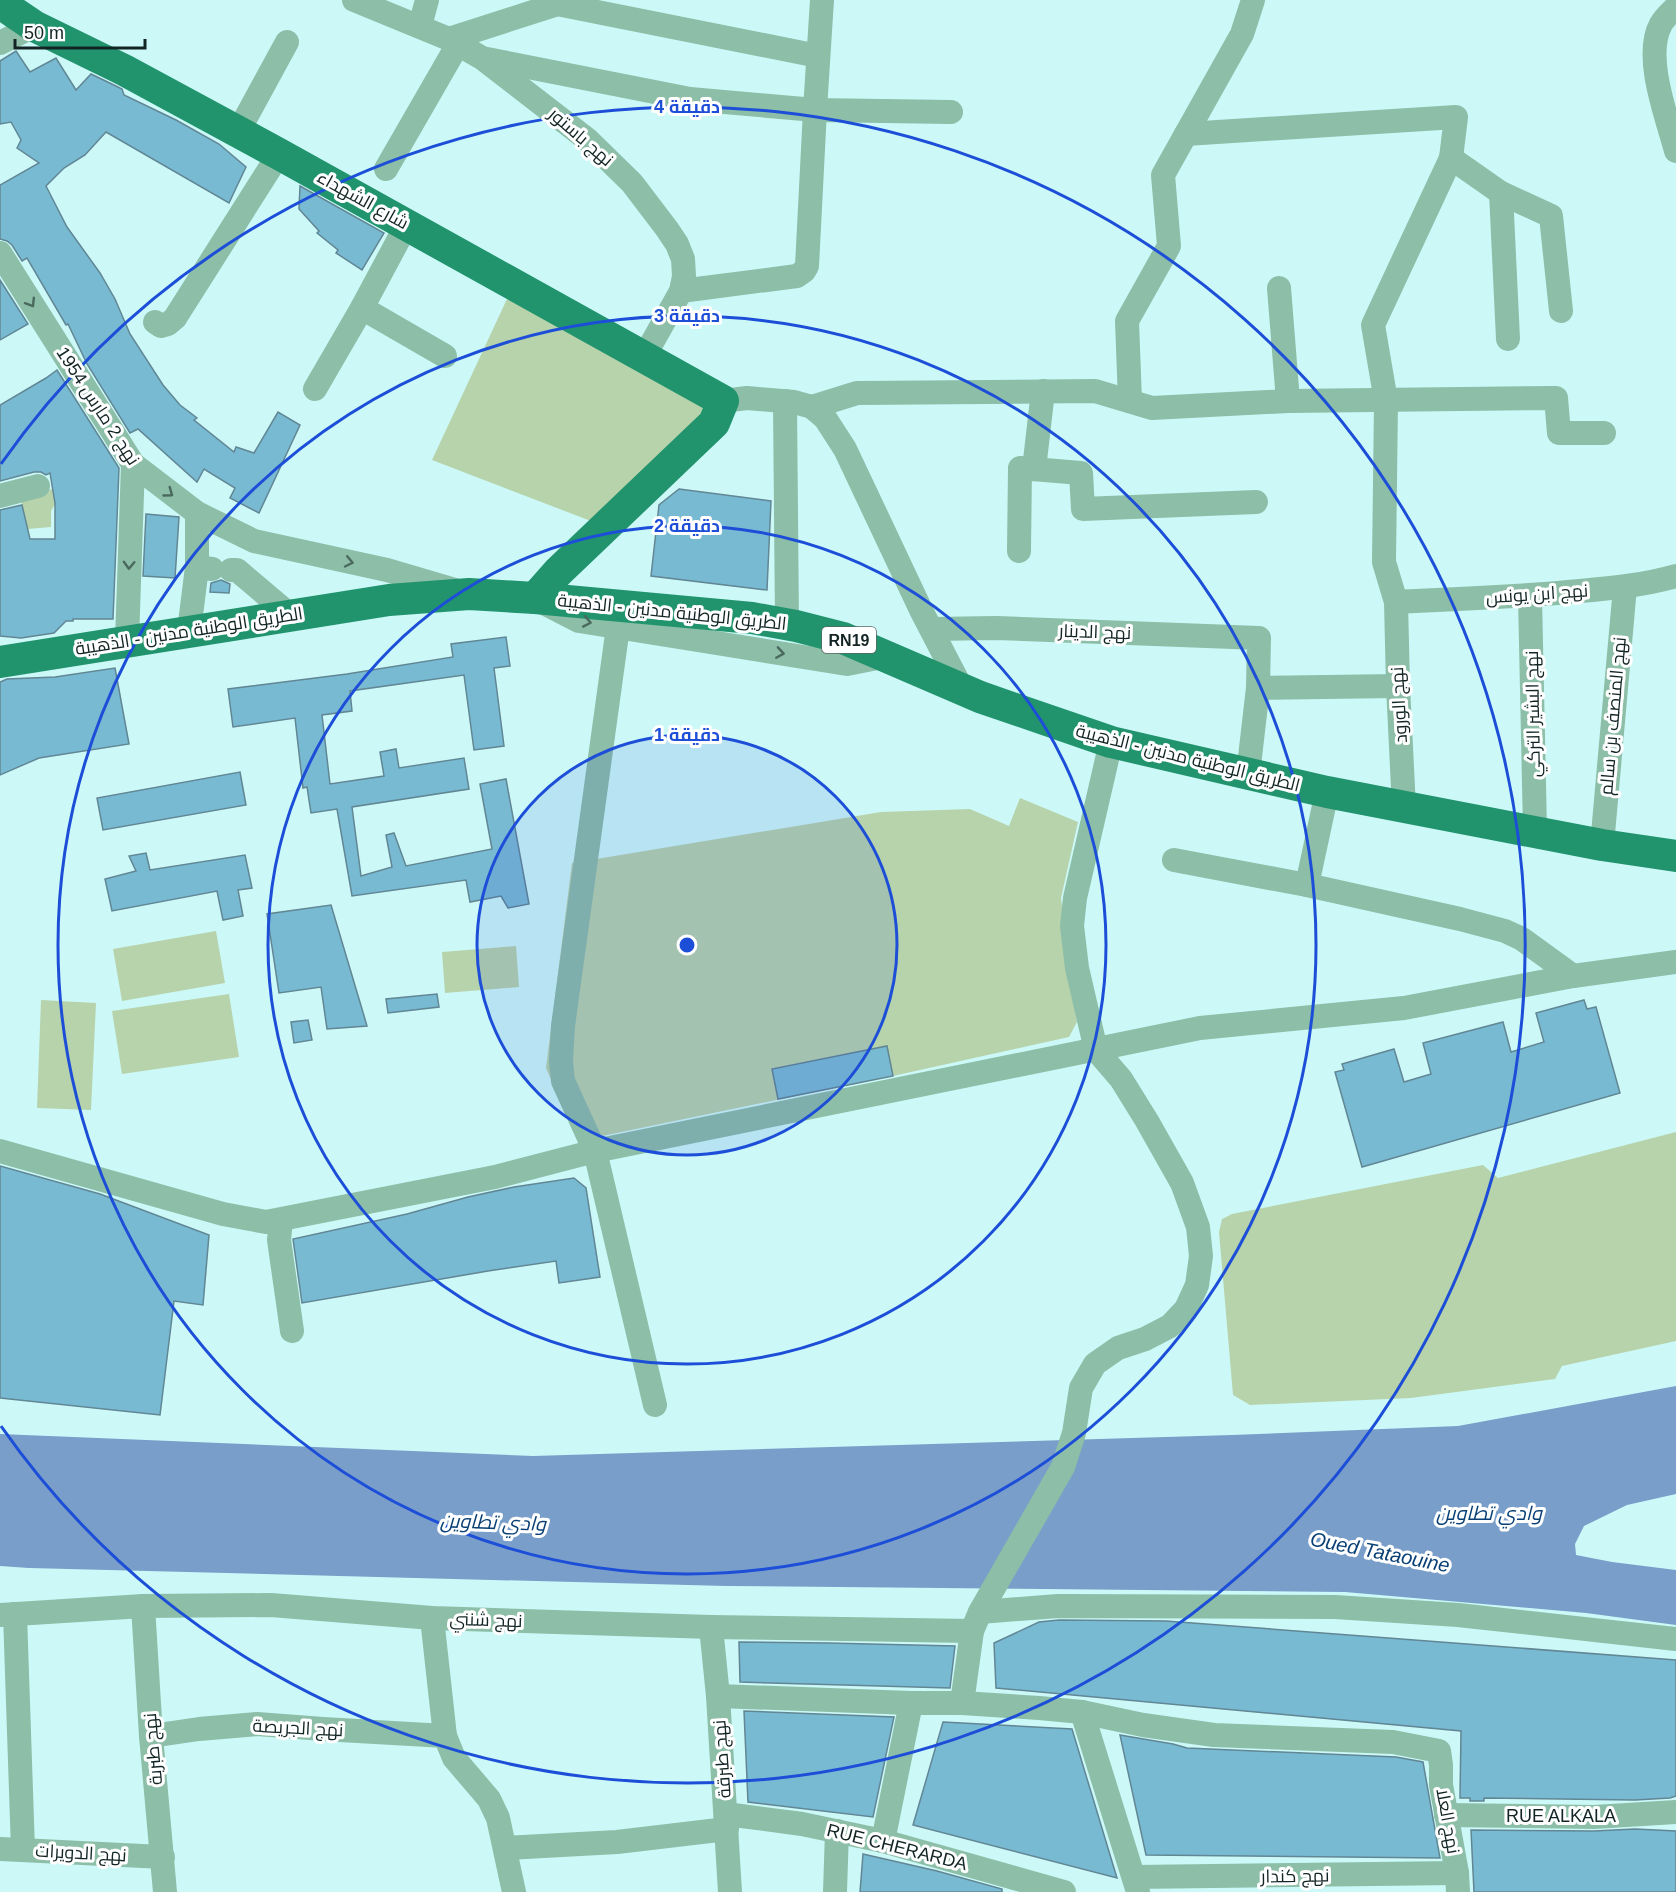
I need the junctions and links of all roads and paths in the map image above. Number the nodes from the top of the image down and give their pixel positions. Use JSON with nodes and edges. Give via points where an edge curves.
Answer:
{"nodes":[{"id":1,"x":354,"y":0,"type":"edge"},
{"id":2,"x":427,"y":0,"type":"edge"},
{"id":3,"x":822,"y":0,"type":"edge"},
{"id":4,"x":1253,"y":0,"type":"edge"},
{"id":5,"x":564,"y":2,"type":"edge"},
{"id":6,"x":0,"y":3,"type":"edge"},
{"id":7,"x":1676,"y":7,"type":"edge"},
{"id":8,"x":34,"y":26,"type":"junction"},
{"id":9,"x":420,"y":26,"type":"junction"},
{"id":10,"x":453,"y":41,"type":"junction"},
{"id":11,"x":287,"y":42,"type":"dead end"},
{"id":12,"x":0,"y":43,"type":"edge"},
{"id":13,"x":818,"y":56,"type":"junction"},
{"id":14,"x":482,"y":58,"type":"junction"},
{"id":15,"x":815,"y":110,"type":"junction"},
{"id":16,"x":951,"y":112,"type":"dead end"},
{"id":17,"x":237,"y":132,"type":"junction"},
{"id":18,"x":1186,"y":134,"type":"junction"},
{"id":19,"x":1676,"y":151,"type":"edge"},
{"id":20,"x":279,"y":154,"type":"junction"},
{"id":21,"x":1451,"y":158,"type":"junction"},
{"id":22,"x":386,"y":169,"type":"dead end"},
{"id":23,"x":1501,"y":193,"type":"junction"},
{"id":24,"x":407,"y":224,"type":"junction"},
{"id":25,"x":0,"y":254,"type":"edge"},
{"id":26,"x":1279,"y":288,"type":"dead end"},
{"id":27,"x":681,"y":291,"type":"junction"},
{"id":28,"x":362,"y":308,"type":"junction"},
{"id":29,"x":1561,"y":311,"type":"dead end"},
{"id":30,"x":155,"y":322,"type":"dead end"},
{"id":31,"x":1508,"y":339,"type":"dead end"},
{"id":32,"x":445,"y":356,"type":"dead end"},
{"id":33,"x":644,"y":357,"type":"junction"},
{"id":34,"x":315,"y":389,"type":"dead end"},
{"id":35,"x":1043,"y":391,"type":"junction"},
{"id":36,"x":723,"y":401,"type":"junction"},
{"id":37,"x":785,"y":401,"type":"junction"},
{"id":38,"x":1130,"y":401,"type":"junction"},
{"id":39,"x":1288,"y":401,"type":"junction"},
{"id":40,"x":1386,"y":401,"type":"junction"},
{"id":41,"x":812,"y":407,"type":"junction"},
{"id":42,"x":1604,"y":434,"type":"dead end"},
{"id":43,"x":133,"y":464,"type":"junction"},
{"id":44,"x":1034,"y":469,"type":"junction"},
{"id":45,"x":38,"y":486,"type":"dead end"},
{"id":46,"x":0,"y":496,"type":"edge"},
{"id":47,"x":1256,"y":502,"type":"dead end"},
{"id":48,"x":197,"y":513,"type":"junction"},
{"id":49,"x":254,"y":541,"type":"junction"},
{"id":50,"x":1020,"y":551,"type":"dead end"},
{"id":51,"x":219,"y":569,"type":"junction"},
{"id":52,"x":1676,"y":576,"type":"edge"},
{"id":53,"x":1625,"y":586,"type":"junction"},
{"id":54,"x":469,"y":594,"type":"junction"},
{"id":55,"x":1530,"y":596,"type":"junction"},
{"id":56,"x":535,"y":598,"type":"junction"},
{"id":57,"x":1396,"y":602,"type":"junction"},
{"id":58,"x":290,"y":615,"type":"junction"},
{"id":59,"x":787,"y":624,"type":"junction"},
{"id":60,"x":618,"y":627,"type":"junction"},
{"id":61,"x":932,"y":629,"type":"junction"},
{"id":62,"x":189,"y":631,"type":"junction"},
{"id":63,"x":127,"y":641,"type":"junction"},
{"id":64,"x":887,"y":656,"type":"junction"},
{"id":65,"x":0,"y":662,"type":"edge"},
{"id":66,"x":1398,"y":686,"type":"junction"},
{"id":67,"x":1258,"y":688,"type":"junction"},
{"id":68,"x":962,"y":689,"type":"junction"},
{"id":69,"x":1111,"y":742,"type":"junction"},
{"id":70,"x":1248,"y":774,"type":"junction"},
{"id":71,"x":1327,"y":792,"type":"junction"},
{"id":72,"x":1404,"y":808,"type":"junction"},
{"id":73,"x":1535,"y":831,"type":"junction"},
{"id":74,"x":1602,"y":845,"type":"junction"},
{"id":75,"x":1676,"y":856,"type":"edge"},
{"id":76,"x":1173,"y":860,"type":"dead end"},
{"id":77,"x":1307,"y":885,"type":"junction"},
{"id":78,"x":1676,"y":962,"type":"edge"},
{"id":79,"x":1574,"y":976,"type":"junction"},
{"id":80,"x":1096,"y":1050,"type":"junction"},
{"id":81,"x":0,"y":1151,"type":"edge"},
{"id":82,"x":595,"y":1151,"type":"junction"},
{"id":83,"x":281,"y":1220,"type":"junction"},
{"id":84,"x":292,"y":1331,"type":"dead end"},
{"id":85,"x":655,"y":1405,"type":"dead end"},
{"id":86,"x":143,"y":1606,"type":"junction"},
{"id":87,"x":7,"y":1615,"type":"edge"},
{"id":88,"x":432,"y":1618,"type":"junction"},
{"id":89,"x":976,"y":1622,"type":"junction"},
{"id":90,"x":711,"y":1627,"type":"junction"},
{"id":91,"x":1676,"y":1639,"type":"edge"},
{"id":92,"x":718,"y":1696,"type":"junction"},
{"id":93,"x":911,"y":1703,"type":"junction"},
{"id":94,"x":962,"y":1703,"type":"junction"},
{"id":95,"x":1082,"y":1712,"type":"junction"},
{"id":96,"x":151,"y":1736,"type":"junction"},
{"id":97,"x":445,"y":1736,"type":"junction"},
{"id":98,"x":1676,"y":1812,"type":"edge"},
{"id":99,"x":1446,"y":1815,"type":"junction"},
{"id":100,"x":727,"y":1821,"type":"junction"},
{"id":101,"x":837,"y":1831,"type":"junction"},
{"id":102,"x":883,"y":1841,"type":"junction"},
{"id":103,"x":506,"y":1848,"type":"junction"},
{"id":104,"x":11,"y":1849,"type":"edge"},
{"id":105,"x":163,"y":1857,"type":"junction"},
{"id":106,"x":1457,"y":1882,"type":"edge"},
{"id":107,"x":1306,"y":1884,"type":"edge"},
{"id":108,"x":1136,"y":1885,"type":"edge"},
{"id":109,"x":165,"y":1892,"type":"edge"},
{"id":110,"x":514,"y":1892,"type":"edge"},
{"id":111,"x":730,"y":1892,"type":"edge"},
{"id":112,"x":835,"y":1892,"type":"edge"},
{"id":113,"x":1065,"y":1892,"type":"edge"}],
"edges":[{"from":1,"to":9,"type":"street","name":"نهج باستور"},
{"from":2,"to":9,"type":"street"},
{"from":3,"to":13,"type":"street"},
{"from":4,"to":18,"type":"street","via":[[1242,34]]},
{"from":5,"to":10,"type":"street"},
{"from":5,"to":13,"type":"street"},
{"from":6,"to":8,"type":"main road","name":"شارع الشهداء"},
{"from":7,"to":19,"type":"street","via":[[1661,24],[1653,44],[1654,66]]},
{"from":8,"to":12,"type":"street"},
{"from":8,"to":17,"type":"main road","name":"شارع الشهداء"},
{"from":9,"to":10,"type":"street","name":"نهج باستور"},
{"from":10,"to":14,"type":"street","name":"نهج باستور"},
{"from":10,"to":22,"type":"street"},
{"from":11,"to":17,"type":"street"},
{"from":13,"to":15,"type":"street"},
{"from":14,"to":15,"type":"street","via":[[690,99]]},
{"from":14,"to":27,"type":"street","name":"نهج باستور","via":[[588,140],[632,183],[677,244],[683,259]]},
{"from":15,"to":16,"type":"street"},
{"from":15,"to":27,"type":"street","via":[[809,258],[804,272],[782,279]]},
{"from":17,"to":20,"type":"main road","name":"شارع الشهداء"},
{"from":18,"to":21,"type":"street","name":"نهج الورود","via":[[1456,117]]},
{"from":18,"to":38,"type":"street","via":[[1163,175],[1169,246],[1127,321]]},
{"from":20,"to":24,"type":"main road","name":"شارع الشهداء"},
{"from":20,"to":30,"type":"street","via":[[175,318],[161,326]]},
{"from":21,"to":23,"type":"street"},
{"from":21,"to":40,"type":"street","name":"نهج الورود","via":[[1372,325]]},
{"from":23,"to":29,"type":"street","via":[[1551,216]]},
{"from":23,"to":31,"type":"street"},
{"from":24,"to":28,"type":"street"},
{"from":24,"to":33,"type":"main road","name":"شارع الشهداء"},
{"from":25,"to":43,"type":"street","name":"نهج 2 مارس 1954","one_way":true},
{"from":26,"to":39,"type":"street"},
{"from":27,"to":33,"type":"street","name":"نهج باستور"},
{"from":28,"to":32,"type":"street"},
{"from":28,"to":34,"type":"street"},
{"from":33,"to":36,"type":"main road","name":"شارع الشهداء"},
{"from":35,"to":38,"type":"street","via":[[1095,391]]},
{"from":35,"to":41,"type":"street","via":[[857,393]]},
{"from":35,"to":44,"type":"street"},
{"from":36,"to":37,"type":"street"},
{"from":36,"to":56,"type":"main road","via":[[714,423]]},
{"from":37,"to":41,"type":"street"},
{"from":37,"to":59,"type":"street"},
{"from":38,"to":39,"type":"street","via":[[1152,408]]},
{"from":39,"to":40,"type":"street"},
{"from":40,"to":42,"type":"street","via":[[1557,398],[1559,433]]},
{"from":40,"to":57,"type":"street","name":"نهج الورود","via":[[1384,562]]},
{"from":41,"to":61,"type":"street","via":[[825,418],[845,449]]},
{"from":43,"to":48,"type":"street","name":"نهج 2 مارس 1954","one_way":true},
{"from":43,"to":63,"type":"street","one_way":true},
{"from":44,"to":47,"type":"street","via":[[1081,473],[1083,509]]},
{"from":44,"to":50,"type":"street","via":[[1020,468]]},
{"from":45,"to":46,"type":"street"},
{"from":48,"to":49,"type":"street","name":"نهج 2 مارس 1954"},
{"from":48,"to":51,"type":"street"},
{"from":49,"to":51,"type":"street"},
{"from":49,"to":54,"type":"street","name":"نهج 2 مارس 1954","one_way":true,"via":[[387,570]]},
{"from":51,"to":58,"type":"street"},
{"from":51,"to":62,"type":"street"},
{"from":52,"to":53,"type":"street","name":"نهج ابن يونس"},
{"from":53,"to":55,"type":"street","name":"نهج ابن يونس"},
{"from":53,"to":74,"type":"street","name":"نهج المنصف بن سالم"},
{"from":54,"to":56,"type":"main road","name":"الطريق الوطنية مدنين - الذهيبة","number":"RN19"},
{"from":54,"to":58,"type":"main road","name":"الطريق الوطنية مدنين - الذهيبة","number":"RN19","via":[[389,600]]},
{"from":55,"to":57,"type":"street","name":"نهج ابن يونس"},
{"from":55,"to":73,"type":"street","name":"نهج البشير التركي"},
{"from":56,"to":59,"type":"main road","name":"الطريق الوطنية مدنين - الذهيبة","number":"RN19"},
{"from":56,"to":60,"type":"street","one_way":true,"via":[[579,621]]},
{"from":57,"to":66,"type":"street","name":"نهج الورود"},
{"from":58,"to":62,"type":"main road","name":"الطريق الوطنية مدنين - الذهيبة","number":"RN19"},
{"from":59,"to":64,"type":"main road","name":"الطريق الوطنية مدنين - الذهيبة","number":"RN19","via":[[843,638]]},
{"from":60,"to":64,"type":"street","one_way":true,"via":[[847,664]]},
{"from":60,"to":82,"type":"street","via":[[561,1061],[563,1081]]},
{"from":61,"to":67,"type":"street","name":"نهج الدينار","via":[[1259,638]]},
{"from":61,"to":68,"type":"street"},
{"from":62,"to":63,"type":"main road","name":"الطريق الوطنية مدنين - الذهيبة","number":"RN19"},
{"from":63,"to":65,"type":"main road","name":"الطريق الوطنية مدنين - الذهيبة","number":"RN19"},
{"from":64,"to":68,"type":"main road","name":"الطريق الوطنية مدنين - الذهيبة","number":"RN19"},
{"from":66,"to":67,"type":"street"},
{"from":66,"to":72,"type":"street","name":"نهج الورود"},
{"from":67,"to":70,"type":"street"},
{"from":68,"to":69,"type":"main road","name":"الطريق الوطنية مدنين - الذهيبة","number":"RN19"},
{"from":69,"to":70,"type":"main road","name":"الطريق الوطنية مدنين - الذهيبة","number":"RN19"},
{"from":69,"to":80,"type":"street","via":[[1072,926],[1077,968]]},
{"from":70,"to":71,"type":"main road","name":"الطريق الوطنية مدنين - الذهيبة","number":"RN19"},
{"from":71,"to":72,"type":"main road","name":"الطريق الوطنية مدنين - الذهيبة","number":"RN19"},
{"from":71,"to":77,"type":"street"},
{"from":72,"to":73,"type":"main road","name":"الطريق الوطنية مدنين - الذهيبة","number":"RN19"},
{"from":73,"to":74,"type":"main road","name":"الطريق الوطنية مدنين - الذهيبة","number":"RN19"},
{"from":74,"to":75,"type":"main road","name":"الطريق الوطنية مدنين - الذهيبة","number":"RN19"},
{"from":76,"to":77,"type":"street"},
{"from":77,"to":79,"type":"street","via":[[1505,931]]},
{"from":78,"to":79,"type":"street"},
{"from":79,"to":80,"type":"street","via":[[1404,1008],[1200,1028]]},
{"from":80,"to":82,"type":"street"},
{"from":80,"to":89,"type":"street","via":[[1121,1079],[1182,1182],[1198,1227],[1201,1256],[1197,1285],[1186,1309],[1170,1326],[1118,1348],[1095,1364],[1081,1388],[1074,1433],[1063,1467]]},
{"from":81,"to":83,"type":"street","via":[[223,1214],[266,1222]]},
{"from":82,"to":83,"type":"street","via":[[495,1177]]},
{"from":82,"to":85,"type":"street"},
{"from":83,"to":84,"type":"street","via":[[279,1240]]},
{"from":86,"to":87,"type":"street","name":"نهج شنني"},
{"from":86,"to":88,"type":"street","name":"نهج شنني","via":[[271,1605]]},
{"from":86,"to":96,"type":"street","name":"نهج طبربة"},
{"from":87,"to":104,"type":"street"},
{"from":88,"to":90,"type":"street","name":"نهج شنني"},
{"from":88,"to":97,"type":"street"},
{"from":89,"to":90,"type":"street","name":"نهج شنني"},
{"from":89,"to":91,"type":"street","name":"نهج شنني","via":[[1058,1606],[1335,1607],[1458,1615]]},
{"from":89,"to":94,"type":"street"},
{"from":90,"to":92,"type":"street","name":"نهج طبرقة"},
{"from":92,"to":93,"type":"street"},
{"from":92,"to":100,"type":"street","name":"نهج طبرقة"},
{"from":93,"to":94,"type":"street"},
{"from":93,"to":102,"type":"street"},
{"from":94,"to":95,"type":"street"},
{"from":95,"to":99,"type":"street","name":"نهج العلا","via":[[1214,1735],[1393,1742],[1439,1751]]},
{"from":95,"to":108,"type":"street"},
{"from":96,"to":97,"type":"street","name":"نهج الجريصة","via":[[258,1724]]},
{"from":96,"to":105,"type":"street","name":"نهج طبربة"},
{"from":97,"to":103,"type":"street","via":[[454,1758],[489,1799]]},
{"from":98,"to":99,"type":"street","name":"RUE ALKALA","via":[[1594,1817]]},
{"from":99,"to":106,"type":"street","name":"نهج العلا"},
{"from":100,"to":101,"type":"street","name":"RUE CHERARDA","via":[[802,1824]]},
{"from":100,"to":103,"type":"street","name":"RUE CHERARDA","via":[[617,1842]]},
{"from":100,"to":111,"type":"street","name":"نهج طبرقة"},
{"from":101,"to":102,"type":"street","name":"RUE CHERARDA"},
{"from":101,"to":112,"type":"street"},
{"from":102,"to":113,"type":"street","name":"RUE CHERARDA"},
{"from":103,"to":110,"type":"street"},
{"from":104,"to":105,"type":"street","name":"نهج الدويرات"},
{"from":105,"to":109,"type":"street","name":"نهج طبربة"},
{"from":106,"to":107,"type":"street","name":"نهج كندار"},
{"from":107,"to":108,"type":"street","name":"نهج كندار"}]}
